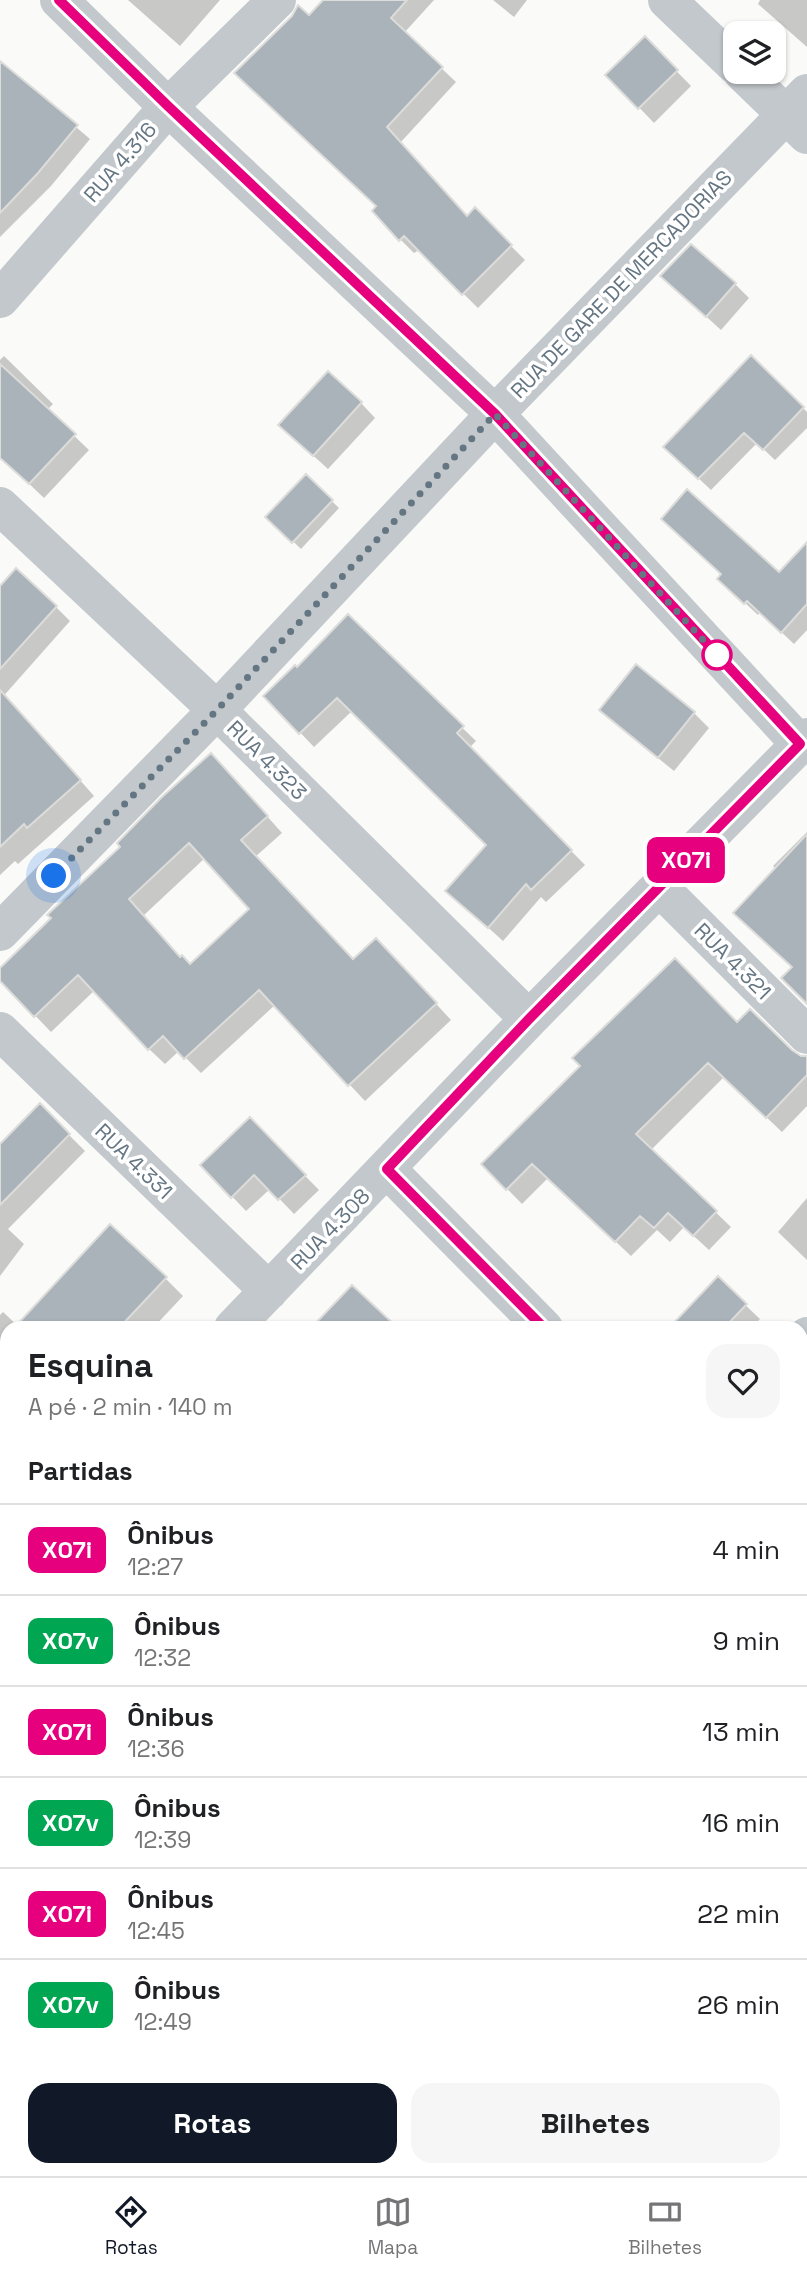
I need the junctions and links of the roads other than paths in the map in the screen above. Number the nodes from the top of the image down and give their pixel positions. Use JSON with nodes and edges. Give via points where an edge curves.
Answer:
{"nodes":[{"id":1,"x":59,"y":0,"type":"edge"},
{"id":2,"x":277,"y":0,"type":"edge"},
{"id":3,"x":667,"y":0,"type":"edge"},
{"id":4,"x":723,"y":54,"type":"edge"},
{"id":5,"x":759,"y":84,"type":"edge"},
{"id":6,"x":169,"y":107,"type":"junction"},
{"id":7,"x":800,"y":114,"type":"edge"},
{"id":8,"x":0,"y":299,"type":"edge"},
{"id":9,"x":495,"y":414,"type":"junction"},
{"id":10,"x":0,"y":506,"type":"edge"},
{"id":11,"x":217,"y":710,"type":"junction"},
{"id":12,"x":803,"y":740,"type":"edge"},
{"id":13,"x":659,"y":887,"type":"junction"},
{"id":14,"x":0,"y":932,"type":"edge"},
{"id":15,"x":529,"y":1019,"type":"junction"},
{"id":16,"x":0,"y":1031,"type":"edge"},
{"id":17,"x":807,"y":1035,"type":"edge"},
{"id":18,"x":387,"y":1169,"type":"junction"},
{"id":19,"x":269,"y":1291,"type":"junction"},
{"id":20,"x":240,"y":1321,"type":"edge"},
{"id":21,"x":537,"y":1321,"type":"edge"}],
"edges":[{"from":1,"to":6,"type":"street"},
{"from":2,"to":6,"type":"street","name":"RUA 4.316"},
{"from":3,"to":4,"type":"street"},
{"from":5,"to":7,"type":"street"},
{"from":6,"to":8,"type":"street","name":"RUA 4.316"},
{"from":6,"to":9,"type":"street"},
{"from":7,"to":9,"type":"street","name":"RUA DE GARE DE MERCADORIAS"},
{"from":9,"to":11,"type":"street","name":"RUA DE GARE DE MERCADORIAS"},
{"from":9,"to":12,"type":"street"},
{"from":10,"to":11,"type":"street","name":"RUA 4.323"},
{"from":11,"to":14,"type":"street","name":"RUA DE GARE DE MERCADORIAS"},
{"from":11,"to":15,"type":"street","name":"RUA 4.323"},
{"from":12,"to":13,"type":"street","name":"RUA 4.308"},
{"from":13,"to":15,"type":"street","name":"RUA 4.308"},
{"from":13,"to":17,"type":"street","name":"RUA 4.321"},
{"from":15,"to":18,"type":"street","name":"RUA 4.308"},
{"from":16,"to":19,"type":"street","name":"RUA 4.331"},
{"from":18,"to":19,"type":"street","name":"RUA 4.308"},
{"from":18,"to":21,"type":"street"},
{"from":19,"to":20,"type":"street","name":"RUA 4.308"}]}
